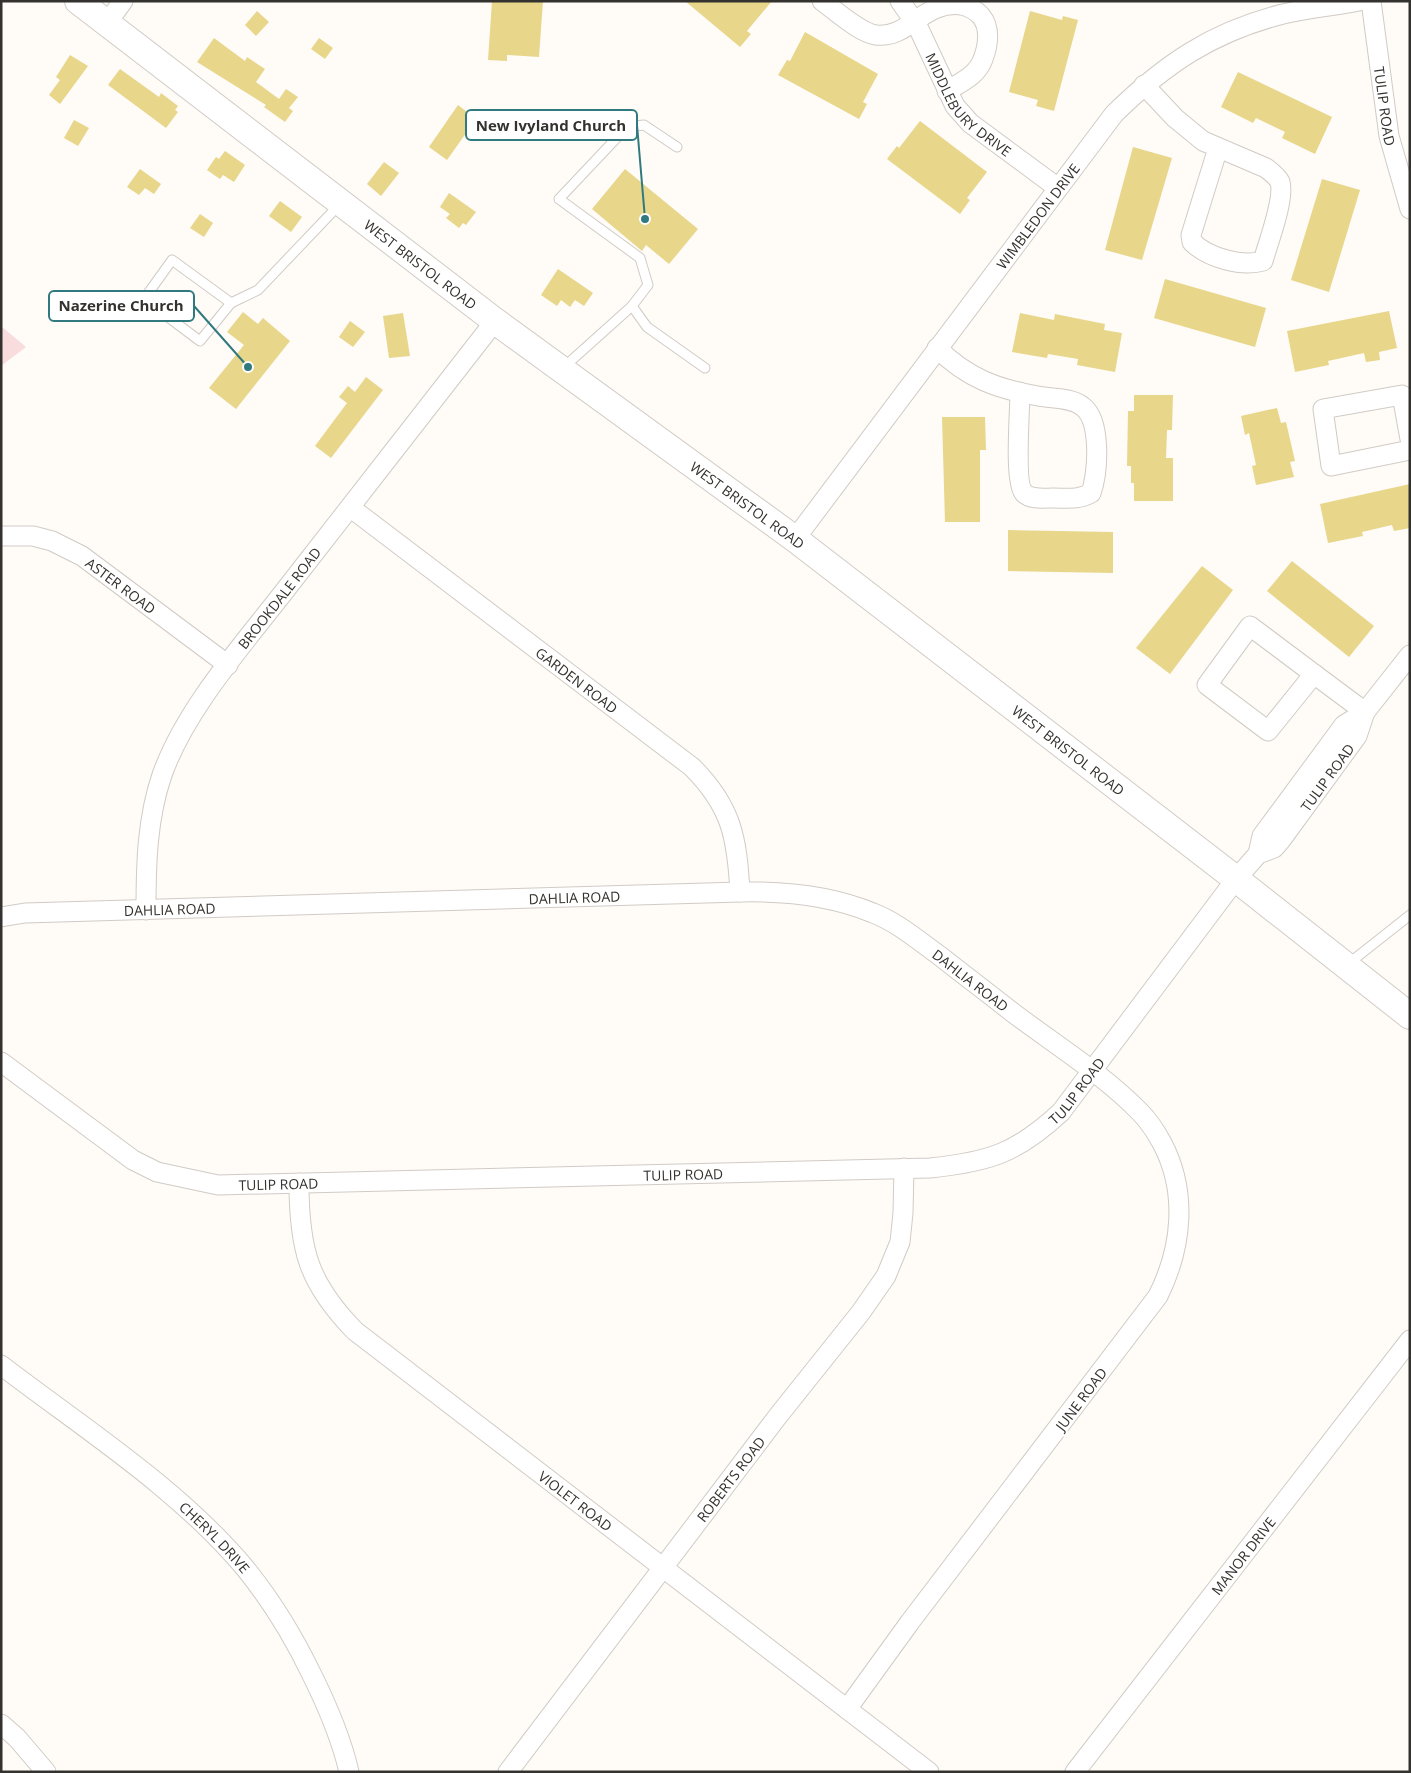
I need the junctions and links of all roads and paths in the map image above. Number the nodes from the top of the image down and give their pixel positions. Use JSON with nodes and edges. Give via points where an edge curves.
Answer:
{"nodes":[{"id":1,"x":78,"y":1,"type":"edge"},
{"id":2,"x":123,"y":1,"type":"edge"},
{"id":3,"x":822,"y":1,"type":"edge"},
{"id":4,"x":900,"y":1,"type":"edge"},
{"id":5,"x":1359,"y":1,"type":"edge"},
{"id":6,"x":1370,"y":1,"type":"edge"},
{"id":7,"x":912,"y":19,"type":"junction"},
{"id":8,"x":107,"y":23,"type":"junction"},
{"id":9,"x":1144,"y":85,"type":"junction"},
{"id":10,"x":947,"y":90,"type":"junction"},
{"id":11,"x":677,"y":147,"type":"dead end"},
{"id":12,"x":1218,"y":148,"type":"junction"},
{"id":13,"x":1058,"y":188,"type":"junction"},
{"id":14,"x":341,"y":203,"type":"junction"},
{"id":15,"x":1410,"y":210,"type":"edge"},
{"id":16,"x":231,"y":303,"type":"junction"},
{"id":17,"x":632,"y":306,"type":"junction"},
{"id":18,"x":495,"y":321,"type":"junction"},
{"id":19,"x":937,"y":348,"type":"junction"},
{"id":20,"x":705,"y":368,"type":"dead end"},
{"id":21,"x":562,"y":369,"type":"junction"},
{"id":22,"x":1020,"y":392,"type":"junction"},
{"id":23,"x":1410,"y":439,"type":"edge"},
{"id":24,"x":1410,"y":450,"type":"edge"},
{"id":25,"x":351,"y":508,"type":"junction"},
{"id":26,"x":1,"y":536,"type":"edge"},
{"id":27,"x":796,"y":539,"type":"junction"},
{"id":28,"x":1410,"y":655,"type":"edge"},
{"id":29,"x":228,"y":665,"type":"junction"},
{"id":30,"x":1314,"y":674,"type":"junction"},
{"id":31,"x":1365,"y":712,"type":"junction"},
{"id":32,"x":1236,"y":879,"type":"junction"},
{"id":33,"x":740,"y":892,"type":"junction"},
{"id":34,"x":146,"y":910,"type":"junction"},
{"id":35,"x":1410,"y":914,"type":"edge"},
{"id":36,"x":1,"y":917,"type":"edge"},
{"id":37,"x":1346,"y":966,"type":"junction"},
{"id":38,"x":1410,"y":1016,"type":"edge"},
{"id":39,"x":1,"y":1062,"type":"edge"},
{"id":40,"x":1092,"y":1072,"type":"junction"},
{"id":41,"x":904,"y":1168,"type":"junction"},
{"id":42,"x":298,"y":1183,"type":"junction"},
{"id":43,"x":1410,"y":1340,"type":"edge"},
{"id":44,"x":1,"y":1365,"type":"edge"},
{"id":45,"x":663,"y":1568,"type":"junction"},
{"id":46,"x":847,"y":1709,"type":"junction"},
{"id":47,"x":1,"y":1724,"type":"edge"},
{"id":48,"x":46,"y":1772,"type":"edge"},
{"id":49,"x":349,"y":1772,"type":"edge"},
{"id":50,"x":508,"y":1772,"type":"edge"},
{"id":51,"x":929,"y":1772,"type":"edge"},
{"id":52,"x":1075,"y":1772,"type":"edge"}],
"edges":[{"from":1,"to":8,"type":"main road","name":"WEST BRISTOL ROAD"},
{"from":2,"to":8,"type":"street"},
{"from":3,"to":7,"type":"street","via":[[876,35],[889,34]]},
{"from":4,"to":7,"type":"street","name":"MIDDLEBURY DRIVE"},
{"from":5,"to":9,"type":"street","name":"WIMBLEDON DRIVE","via":[[1316,7],[1254,22],[1188,52]]},
{"from":6,"to":15,"type":"street","name":"TULIP ROAD","via":[[1389,136]]},
{"from":7,"to":10,"type":"street","name":"MIDDLEBURY DRIVE"},
{"from":7,"to":10,"type":"street","via":[[938,3],[951,1],[971,8],[986,23],[988,36],[980,68]]},
{"from":8,"to":14,"type":"main road","name":"WEST BRISTOL ROAD"},
{"from":9,"to":12,"type":"street","via":[[1191,132]]},
{"from":9,"to":13,"type":"street","name":"WIMBLEDON DRIVE","via":[[1114,114]]},
{"from":10,"to":13,"type":"street","name":"MIDDLEBURY DRIVE","via":[[955,106],[970,123]]},
{"from":11,"to":17,"type":"lane","via":[[644,125],[627,127],[559,199],[640,258],[648,285]]},
{"from":12,"to":12,"type":"street","via":[[1266,168],[1280,183],[1280,197],[1263,261],[1247,264],[1209,254],[1192,242],[1191,235]]},
{"from":13,"to":19,"type":"street","name":"WIMBLEDON DRIVE"},
{"from":14,"to":16,"type":"lane","via":[[258,290]]},
{"from":14,"to":18,"type":"main road","name":"WEST BRISTOL ROAD"},
{"from":16,"to":16,"type":"lane","via":[[172,260],[144,299],[200,341]]},
{"from":17,"to":20,"type":"lane","via":[[647,327]]},
{"from":17,"to":21,"type":"lane"},
{"from":18,"to":21,"type":"main road","name":"WEST BRISTOL ROAD"},
{"from":18,"to":25,"type":"street","name":"BROOKDALE ROAD"},
{"from":19,"to":22,"type":"street","via":[[953,365],[981,381]]},
{"from":19,"to":27,"type":"street","name":"WIMBLEDON DRIVE"},
{"from":21,"to":27,"type":"main road","name":"WEST BRISTOL ROAD"},
{"from":22,"to":22,"type":"street","via":[[1076,402],[1092,418],[1096,471],[1091,493],[1082,499],[1033,498],[1020,488]]},
{"from":23,"to":24,"type":"street","via":[[1402,395],[1323,409],[1331,466]]},
{"from":25,"to":29,"type":"street","name":"BROOKDALE ROAD"},
{"from":25,"to":33,"type":"street","name":"GARDEN ROAD","via":[[692,767],[712,788],[726,811],[738,857]]},
{"from":26,"to":29,"type":"street","name":"ASTER ROAD","via":[[34,536],[82,556]]},
{"from":27,"to":32,"type":"main road","name":"WEST BRISTOL ROAD"},
{"from":28,"to":31,"type":"street","name":"TULIP ROAD"},
{"from":29,"to":34,"type":"street","name":"BROOKDALE ROAD","via":[[186,724],[162,775],[147,838]]},
{"from":30,"to":30,"type":"street","via":[[1268,731],[1207,685],[1250,626]]},
{"from":30,"to":31,"type":"street"},
{"from":31,"to":32,"type":"street","name":"TULIP ROAD","via":[[1344,725],[1262,836],[1258,854]]},
{"from":32,"to":37,"type":"main road","name":"WEST BRISTOL ROAD"},
{"from":32,"to":40,"type":"street","name":"TULIP ROAD"},
{"from":33,"to":34,"type":"street","name":"DAHLIA ROAD"},
{"from":33,"to":40,"type":"street","name":"DAHLIA ROAD","via":[[823,897],[875,913],[921,942]]},
{"from":34,"to":36,"type":"street","name":"DAHLIA ROAD","via":[[25,913]]},
{"from":35,"to":37,"type":"lane"},
{"from":37,"to":38,"type":"main road","name":"WEST BRISTOL ROAD"},
{"from":39,"to":42,"type":"street","name":"TULIP ROAD","via":[[121,1152],[157,1172],[218,1185]]},
{"from":40,"to":41,"type":"street","name":"TULIP ROAD","via":[[1047,1126],[1016,1147],[980,1162]]},
{"from":40,"to":46,"type":"street","name":"JUNE ROAD","via":[[1140,1112],[1162,1144],[1171,1166],[1179,1207],[1178,1236],[1167,1277],[1149,1310]]},
{"from":41,"to":42,"type":"street","name":"TULIP ROAD"},
{"from":41,"to":45,"type":"street","name":"ROBERTS ROAD","via":[[900,1242],[886,1276]]},
{"from":42,"to":45,"type":"street","name":"VIOLET ROAD","via":[[304,1252],[333,1308],[367,1341]]},
{"from":43,"to":52,"type":"street","name":"MANOR DRIVE"},
{"from":44,"to":49,"type":"street","name":"CHERYL DRIVE","via":[[152,1479],[245,1568],[288,1629],[308,1667],[325,1701]]},
{"from":45,"to":46,"type":"street","name":"VIOLET ROAD"},
{"from":45,"to":50,"type":"street","name":"ROBERTS ROAD"},
{"from":46,"to":51,"type":"street","name":"VIOLET ROAD"},
{"from":47,"to":48,"type":"street"}]}
